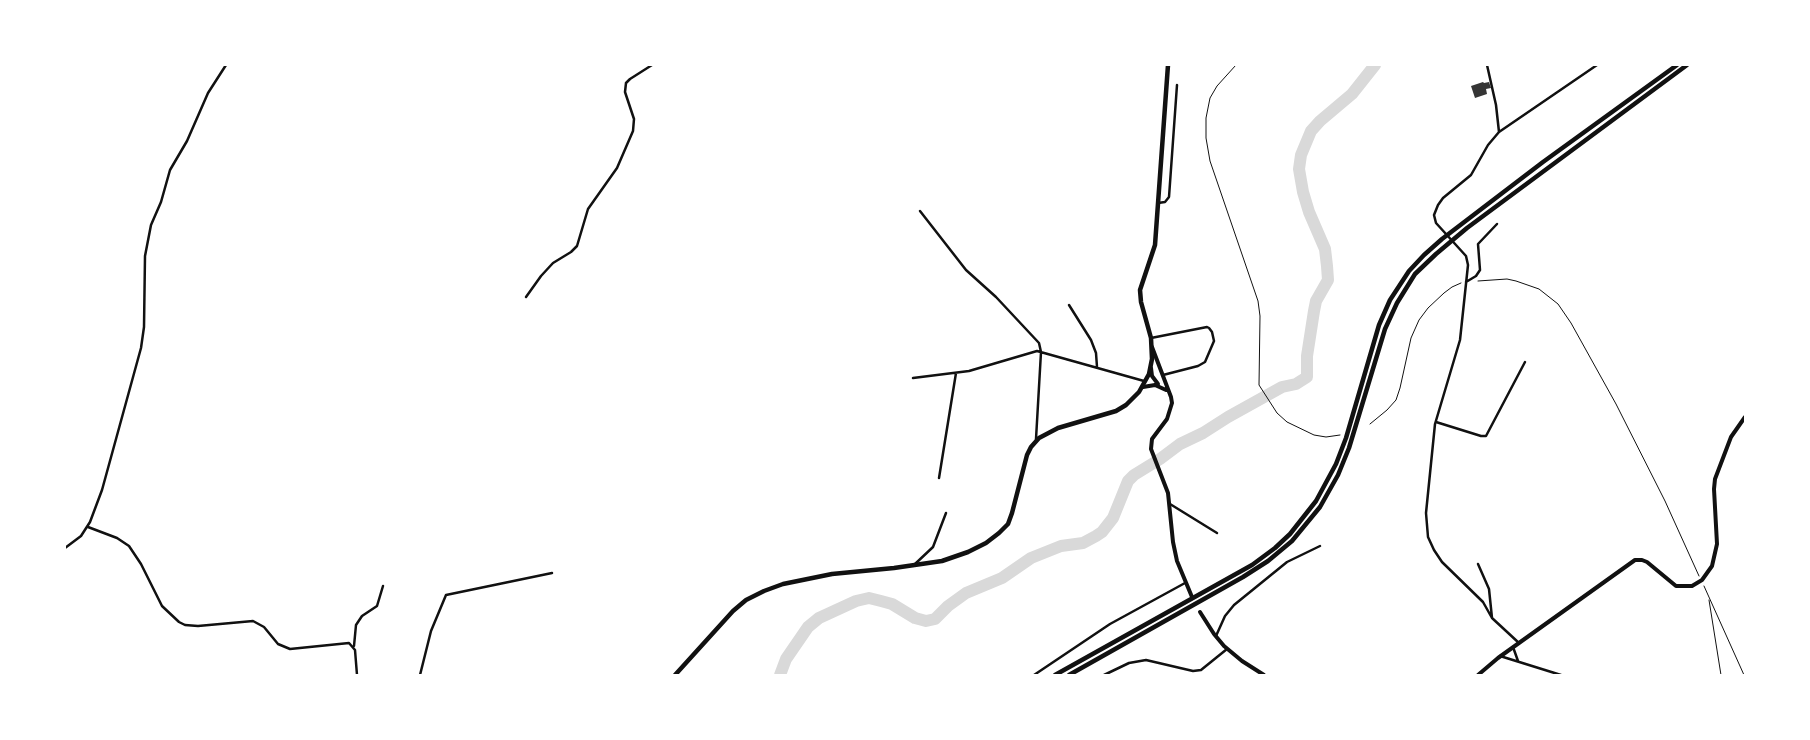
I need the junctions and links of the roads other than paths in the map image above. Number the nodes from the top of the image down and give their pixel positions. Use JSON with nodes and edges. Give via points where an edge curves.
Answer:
{"nodes":[{"id":1,"x":652,"y":65,"type":"edge"},
{"id":2,"x":1168,"y":65,"type":"edge"},
{"id":3,"x":1487,"y":65,"type":"edge"},
{"id":4,"x":1597,"y":65,"type":"edge"},
{"id":5,"x":1677,"y":65,"type":"edge"},
{"id":6,"x":1688,"y":65,"type":"edge"},
{"id":7,"x":225,"y":67,"type":"edge"},
{"id":8,"x":1177,"y":85,"type":"dead end"},
{"id":9,"x":1500,"y":132,"type":"junction"},
{"id":10,"x":1158,"y":203,"type":"junction"},
{"id":11,"x":920,"y":211,"type":"dead end"},
{"id":12,"x":1498,"y":224,"type":"dead end"},
{"id":13,"x":1466,"y":282,"type":"junction"},
{"id":14,"x":526,"y":297,"type":"dead end"},
{"id":15,"x":1069,"y":305,"type":"dead end"},
{"id":16,"x":1151,"y":338,"type":"junction"},
{"id":17,"x":1152,"y":347,"type":"junction"},
{"id":18,"x":1041,"y":352,"type":"junction"},
{"id":19,"x":1525,"y":362,"type":"dead end"},
{"id":20,"x":1151,"y":366,"type":"junction"},
{"id":21,"x":1097,"y":368,"type":"junction"},
{"id":22,"x":956,"y":373,"type":"junction"},
{"id":23,"x":1152,"y":376,"type":"junction"},
{"id":24,"x":1162,"y":376,"type":"junction"},
{"id":25,"x":913,"y":378,"type":"dead end"},
{"id":26,"x":1146,"y":381,"type":"junction"},
{"id":27,"x":1165,"y":383,"type":"junction"},
{"id":28,"x":1143,"y":387,"type":"junction"},
{"id":29,"x":1163,"y":388,"type":"junction"},
{"id":30,"x":1168,"y":391,"type":"junction"},
{"id":31,"x":1745,"y":417,"type":"edge"},
{"id":32,"x":1435,"y":421,"type":"junction"},
{"id":33,"x":1036,"y":441,"type":"junction"},
{"id":34,"x":938,"y":478,"type":"dead end"},
{"id":35,"x":1170,"y":504,"type":"junction"},
{"id":36,"x":946,"y":513,"type":"dead end"},
{"id":37,"x":88,"y":528,"type":"junction"},
{"id":38,"x":1217,"y":533,"type":"dead end"},
{"id":39,"x":1320,"y":546,"type":"dead end"},
{"id":40,"x":65,"y":548,"type":"edge"},
{"id":41,"x":1478,"y":564,"type":"dead end"},
{"id":42,"x":913,"y":566,"type":"junction"},
{"id":43,"x":552,"y":572,"type":"dead end"},
{"id":44,"x":1185,"y":584,"type":"junction"},
{"id":45,"x":383,"y":586,"type":"dead end"},
{"id":46,"x":1192,"y":597,"type":"dead end"},
{"id":47,"x":1200,"y":612,"type":"dead end"},
{"id":48,"x":1492,"y":618,"type":"junction"},
{"id":49,"x":1216,"y":637,"type":"junction"},
{"id":50,"x":1519,"y":643,"type":"junction"},
{"id":51,"x":354,"y":646,"type":"junction"},
{"id":52,"x":1513,"y":647,"type":"junction"},
{"id":53,"x":1227,"y":649,"type":"junction"},
{"id":54,"x":1500,"y":656,"type":"junction"},
{"id":55,"x":1518,"y":662,"type":"junction"},
{"id":56,"x":358,"y":675,"type":"edge"},
{"id":57,"x":420,"y":675,"type":"edge"},
{"id":58,"x":675,"y":675,"type":"edge"},
{"id":59,"x":1034,"y":675,"type":"edge"},
{"id":60,"x":1054,"y":675,"type":"edge"},
{"id":61,"x":1069,"y":675,"type":"edge"},
{"id":62,"x":1104,"y":675,"type":"edge"},
{"id":63,"x":1264,"y":675,"type":"edge"},
{"id":64,"x":1478,"y":675,"type":"edge"},
{"id":65,"x":1561,"y":675,"type":"edge"}],
"edges":[{"from":1,"to":14,"type":"street","via":[[626,83],[625,92],[634,119],[633,131],[617,168],[588,209],[577,246],[553,263]]},
{"from":2,"to":10,"type":"main road"},
{"from":3,"to":9,"type":"street"},
{"from":4,"to":9,"type":"street"},
{"from":5,"to":60,"type":"main road","via":[[1543,162],[1449,234],[1408,271],[1379,325],[1336,464],[1316,501],[1290,534],[1252,565]]},
{"from":6,"to":61,"type":"main road","via":[[1467,228],[1415,274],[1385,329],[1340,470],[1320,507],[1292,541],[1243,577]]},
{"from":7,"to":37,"type":"street","via":[[208,93],[172,168],[149,230],[142,343],[102,490]]},
{"from":8,"to":10,"type":"street","via":[[1169,198]]},
{"from":9,"to":13,"type":"street","via":[[1484,151],[1471,175],[1447,194],[1434,215],[1435,222],[1465,255],[1468,263]]},
{"from":10,"to":16,"type":"main road","via":[[1154,250],[1140,290]]},
{"from":11,"to":18,"type":"street","via":[[966,270],[1035,337]]},
{"from":12,"to":13,"type":"street","via":[[1478,244],[1480,270]]},
{"from":13,"to":32,"type":"street","via":[[1460,340]]},
{"from":15,"to":21,"type":"street","via":[[1091,340]]},
{"from":16,"to":17,"type":"main road"},
{"from":16,"to":24,"type":"street","via":[[1207,327],[1212,332],[1214,341],[1205,362]]},
{"from":17,"to":20,"type":"main road"},
{"from":17,"to":24,"type":"street"},
{"from":18,"to":21,"type":"street"},
{"from":18,"to":22,"type":"street"},
{"from":18,"to":33,"type":"street"},
{"from":19,"to":32,"type":"street","via":[[1486,436]]},
{"from":20,"to":23,"type":"street"},
{"from":20,"to":26,"type":"main road"},
{"from":21,"to":26,"type":"street"},
{"from":22,"to":25,"type":"street"},
{"from":22,"to":34,"type":"street"},
{"from":23,"to":26,"type":"street"},
{"from":23,"to":27,"type":"street","via":[[1158,375]]},
{"from":23,"to":29,"type":"street"},
{"from":24,"to":27,"type":"street"},
{"from":26,"to":28,"type":"main road"},
{"from":27,"to":30,"type":"street"},
{"from":28,"to":29,"type":"street","via":[[1152,384]]},
{"from":28,"to":33,"type":"main road","via":[[1121,408],[1054,429]]},
{"from":29,"to":30,"type":"street"},
{"from":30,"to":35,"type":"street","via":[[1172,407],[1151,441],[1151,449]]},
{"from":31,"to":50,"type":"street","via":[[1731,437],[1715,479],[1718,541],[1712,566],[1703,579],[1684,587],[1672,585],[1646,562],[1637,560]]},
{"from":32,"to":48,"type":"street","via":[[1426,514],[1428,537],[1440,560],[1483,602]]},
{"from":33,"to":42,"type":"main road","via":[[1027,455],[1012,513],[1004,529],[968,552]]},
{"from":35,"to":38,"type":"street"},
{"from":35,"to":44,"type":"street","via":[[1174,549]]},
{"from":36,"to":42,"type":"street","via":[[932,547]]},
{"from":37,"to":40,"type":"street"},
{"from":37,"to":51,"type":"street","via":[[111,534],[129,546],[138,557],[162,606],[185,625],[253,621],[264,627],[278,644],[290,649],[345,642]]},
{"from":39,"to":49,"type":"street","via":[[1287,562],[1234,605]]},
{"from":41,"to":48,"type":"street","via":[[1489,589]]},
{"from":42,"to":58,"type":"main road","via":[[832,574],[764,590],[732,611]]},
{"from":43,"to":57,"type":"street","via":[[446,595],[431,631]]},
{"from":44,"to":46,"type":"street"},
{"from":44,"to":59,"type":"street","via":[[1106,627]]},
{"from":45,"to":51,"type":"street","via":[[377,606],[362,616],[356,625]]},
{"from":47,"to":49,"type":"street"},
{"from":48,"to":50,"type":"street"},
{"from":49,"to":53,"type":"street"},
{"from":50,"to":52,"type":"street"},
{"from":51,"to":56,"type":"street"},
{"from":52,"to":54,"type":"street"},
{"from":52,"to":55,"type":"street"},
{"from":53,"to":62,"type":"street","via":[[1201,670],[1146,660],[1129,663]]},
{"from":53,"to":63,"type":"street"},
{"from":54,"to":55,"type":"street"},
{"from":54,"to":64,"type":"street"},
{"from":55,"to":65,"type":"street"}]}
